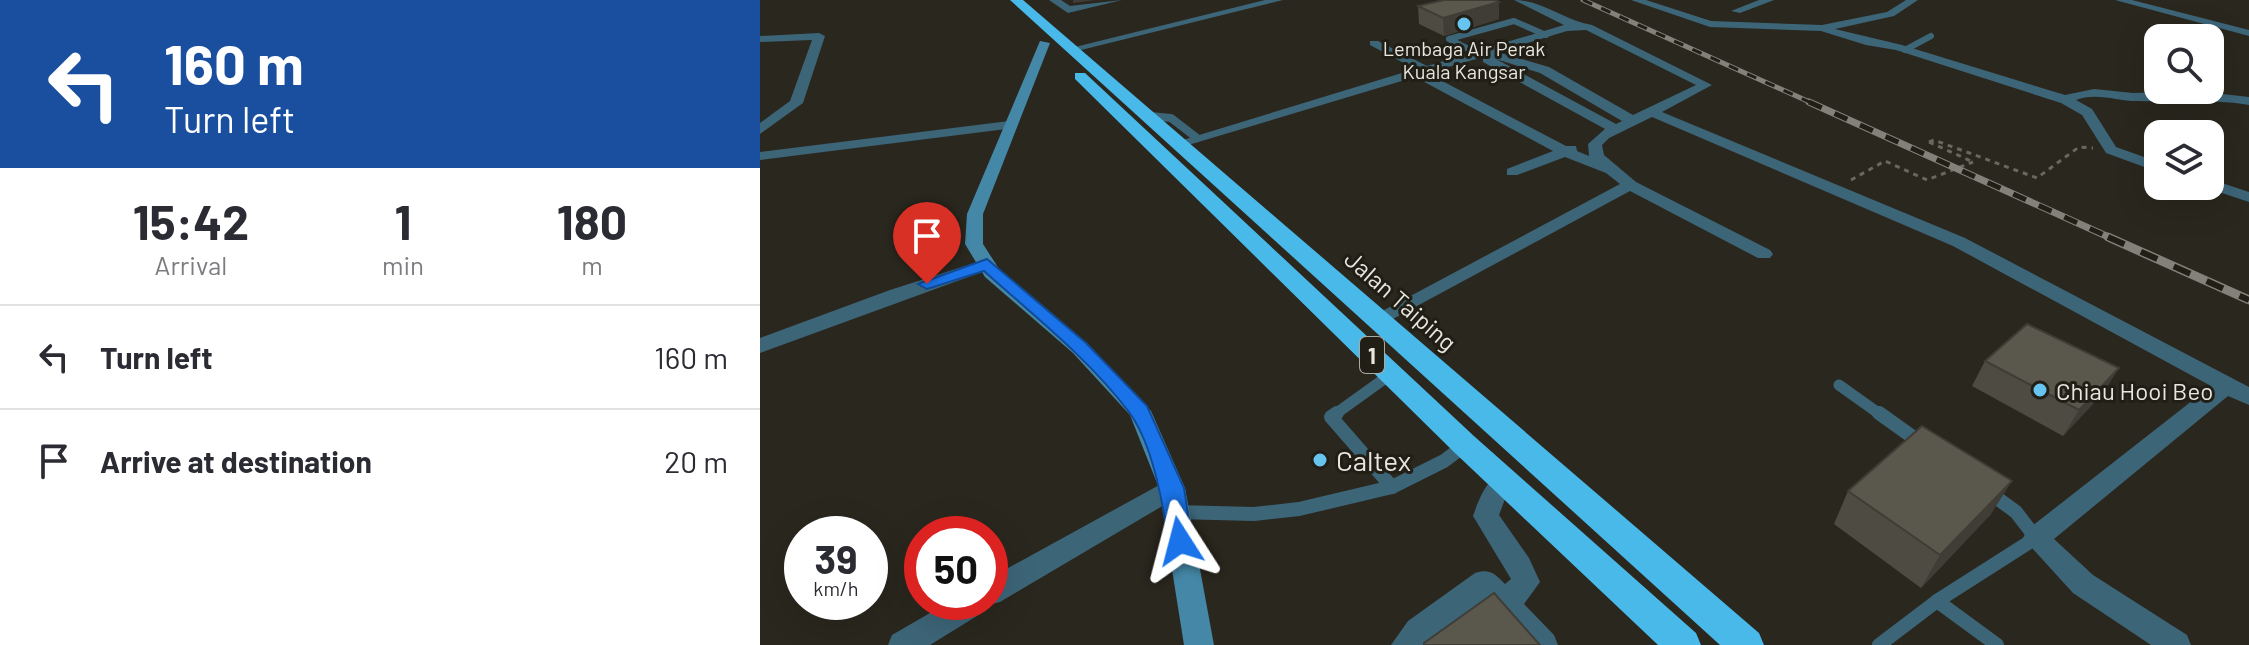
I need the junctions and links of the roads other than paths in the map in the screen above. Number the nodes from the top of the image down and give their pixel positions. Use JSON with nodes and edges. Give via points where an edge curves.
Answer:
{"nodes":[{"id":1,"x":1016,"y":0,"type":"edge"},
{"id":2,"x":1054,"y":0,"type":"edge"},
{"id":3,"x":1117,"y":0,"type":"edge"},
{"id":4,"x":1278,"y":0,"type":"edge"},
{"id":5,"x":1295,"y":0,"type":"edge"},
{"id":6,"x":1519,"y":0,"type":"edge"},
{"id":7,"x":1636,"y":0,"type":"edge"},
{"id":8,"x":1769,"y":0,"type":"edge"},
{"id":9,"x":1913,"y":0,"type":"edge"},
{"id":10,"x":2120,"y":0,"type":"edge"},
{"id":11,"x":998,"y":1,"type":"edge"},
{"id":12,"x":1737,"y":6,"type":"edge"},
{"id":13,"x":1199,"y":18,"type":"junction"},
{"id":14,"x":1575,"y":26,"type":"junction"},
{"id":15,"x":1822,"y":28,"type":"junction"},
{"id":16,"x":2249,"y":33,"type":"edge"},
{"id":17,"x":1546,"y":35,"type":"junction"},
{"id":18,"x":1931,"y":36,"type":"dead end"},
{"id":19,"x":760,"y":39,"type":"edge"},
{"id":20,"x":1044,"y":43,"type":"junction"},
{"id":21,"x":1374,"y":43,"type":"dead end"},
{"id":22,"x":1905,"y":50,"type":"junction"},
{"id":23,"x":1480,"y":55,"type":"junction"},
{"id":24,"x":1069,"y":56,"type":"junction"},
{"id":25,"x":1421,"y":72,"type":"junction"},
{"id":26,"x":2066,"y":100,"type":"junction"},
{"id":27,"x":2249,"y":101,"type":"edge"},
{"id":28,"x":1654,"y":113,"type":"junction"},
{"id":29,"x":1633,"y":121,"type":"junction"},
{"id":30,"x":1009,"y":125,"type":"junction"},
{"id":31,"x":760,"y":130,"type":"edge"},
{"id":32,"x":1610,"y":132,"type":"junction"},
{"id":33,"x":1185,"y":149,"type":"junction"},
{"id":34,"x":1566,"y":152,"type":"junction"},
{"id":35,"x":760,"y":156,"type":"edge"},
{"id":36,"x":2144,"y":162,"type":"edge"},
{"id":37,"x":1609,"y":169,"type":"junction"},
{"id":38,"x":1512,"y":172,"type":"dead end"},
{"id":39,"x":1630,"y":185,"type":"junction"},
{"id":40,"x":2224,"y":189,"type":"edge"},
{"id":41,"x":2249,"y":197,"type":"edge"},
{"id":42,"x":1764,"y":254,"type":"dead end"},
{"id":43,"x":987,"y":264,"type":"junction"},
{"id":44,"x":1380,"y":320,"type":"junction"},
{"id":45,"x":760,"y":346,"type":"edge"},
{"id":46,"x":1386,"y":368,"type":"junction"},
{"id":47,"x":1839,"y":385,"type":"dead end"},
{"id":48,"x":2238,"y":391,"type":"edge"},
{"id":49,"x":1465,"y":445,"type":"junction"},
{"id":50,"x":1928,"y":448,"type":"edge"},
{"id":51,"x":1507,"y":481,"type":"junction"},
{"id":52,"x":1978,"y":484,"type":"edge"},
{"id":53,"x":1392,"y":487,"type":"junction"},
{"id":54,"x":1174,"y":500,"type":"junction"},
{"id":55,"x":2036,"y":538,"type":"junction"},
{"id":56,"x":1008,"y":584,"type":"edge"},
{"id":57,"x":1937,"y":601,"type":"junction"},
{"id":58,"x":1505,"y":604,"type":"junction"},
{"id":59,"x":945,"y":620,"type":"edge"},
{"id":60,"x":903,"y":645,"type":"edge"},
{"id":61,"x":1199,"y":645,"type":"edge"},
{"id":62,"x":1406,"y":645,"type":"edge"},
{"id":63,"x":1543,"y":645,"type":"edge"},
{"id":64,"x":1683,"y":645,"type":"edge"},
{"id":65,"x":1746,"y":645,"type":"edge"},
{"id":66,"x":1879,"y":645,"type":"edge"},
{"id":67,"x":1997,"y":645,"type":"edge"},
{"id":68,"x":2176,"y":645,"type":"edge"}],
"edges":[{"from":1,"to":24,"type":"highway","name":"Jalan Taiping","number":"1"},
{"from":2,"to":3,"type":"street","via":[[1068,10]]},
{"from":4,"to":13,"type":"street"},
{"from":5,"to":13,"type":"street"},
{"from":6,"to":14,"type":"street"},
{"from":7,"to":15,"type":"street","via":[[1710,24]]},
{"from":8,"to":12,"type":"street"},
{"from":9,"to":15,"type":"street","via":[[1890,14]]},
{"from":10,"to":16,"type":"street"},
{"from":11,"to":20,"type":"highway","name":"Jalan Taiping","number":"1"},
{"from":13,"to":24,"type":"street"},
{"from":14,"to":17,"type":"street"},
{"from":14,"to":28,"type":"street","via":[[1588,27],[1706,85]]},
{"from":15,"to":22,"type":"street"},
{"from":17,"to":23,"type":"street"},
{"from":17,"to":23,"type":"lane","via":[[1514,21],[1449,39]]},
{"from":18,"to":22,"type":"lane"},
{"from":19,"to":31,"type":"street","via":[[819,36],[796,103]]},
{"from":20,"to":24,"type":"highway","name":"Jalan Taiping","number":"1"},
{"from":20,"to":30,"type":"main road"},
{"from":21,"to":25,"type":"street"},
{"from":22,"to":26,"type":"street"},
{"from":23,"to":25,"type":"street"},
{"from":23,"to":29,"type":"street","via":[[1516,58]]},
{"from":23,"to":32,"type":"street"},
{"from":24,"to":33,"type":"highway","name":"Jalan Taiping","number":"1"},
{"from":24,"to":33,"type":"highway","name":"Jalan Taiping","number":"1"},
{"from":25,"to":33,"type":"street"},
{"from":25,"to":34,"type":"street"},
{"from":26,"to":27,"type":"street","via":[[2087,91]]},
{"from":26,"to":36,"type":"street","via":[[2087,112],[2111,150]]},
{"from":28,"to":29,"type":"street"},
{"from":28,"to":48,"type":"street","via":[[1959,242]]},
{"from":29,"to":32,"type":"street"},
{"from":30,"to":35,"type":"street"},
{"from":30,"to":43,"type":"main road","via":[[975,214],[974,244]]},
{"from":32,"to":34,"type":"street"},
{"from":32,"to":37,"type":"street","via":[[1595,144],[1597,157]]},
{"from":33,"to":44,"type":"highway","name":"Jalan Taiping","number":"1"},
{"from":33,"to":46,"type":"highway","name":"Jalan Taiping","number":"1"},
{"from":34,"to":37,"type":"street"},
{"from":34,"to":38,"type":"street"},
{"from":37,"to":39,"type":"street"},
{"from":39,"to":42,"type":"street"},
{"from":39,"to":44,"type":"street"},
{"from":40,"to":41,"type":"street"},
{"from":43,"to":45,"type":"street"},
{"from":43,"to":54,"type":"main road","via":[[1140,411]]},
{"from":44,"to":46,"type":"highway","via":[[1374,342]]},
{"from":44,"to":65,"type":"highway","name":"Jalan Taiping","number":"1"},
{"from":46,"to":49,"type":"highway","name":"Jalan Taiping","number":"1"},
{"from":46,"to":53,"type":"lane","via":[[1331,417]]},
{"from":47,"to":50,"type":"lane"},
{"from":48,"to":55,"type":"street"},
{"from":49,"to":51,"type":"highway","name":"Jalan Taiping","number":"1"},
{"from":49,"to":53,"type":"lane"},
{"from":51,"to":58,"type":"street","via":[[1494,494],[1486,516],[1526,582]]},
{"from":51,"to":64,"type":"highway","name":"Jalan Taiping","number":"1"},
{"from":52,"to":55,"type":"lane","via":[[2016,512]]},
{"from":53,"to":54,"type":"lane","via":[[1254,514]]},
{"from":54,"to":56,"type":"street"},
{"from":54,"to":61,"type":"main road"},
{"from":55,"to":57,"type":"lane"},
{"from":55,"to":68,"type":"street","via":[[2083,584]]},
{"from":57,"to":66,"type":"lane"},
{"from":57,"to":67,"type":"lane"},
{"from":58,"to":62,"type":"street","via":[[1485,582]]},
{"from":58,"to":63,"type":"street"},
{"from":59,"to":60,"type":"street"}]}
